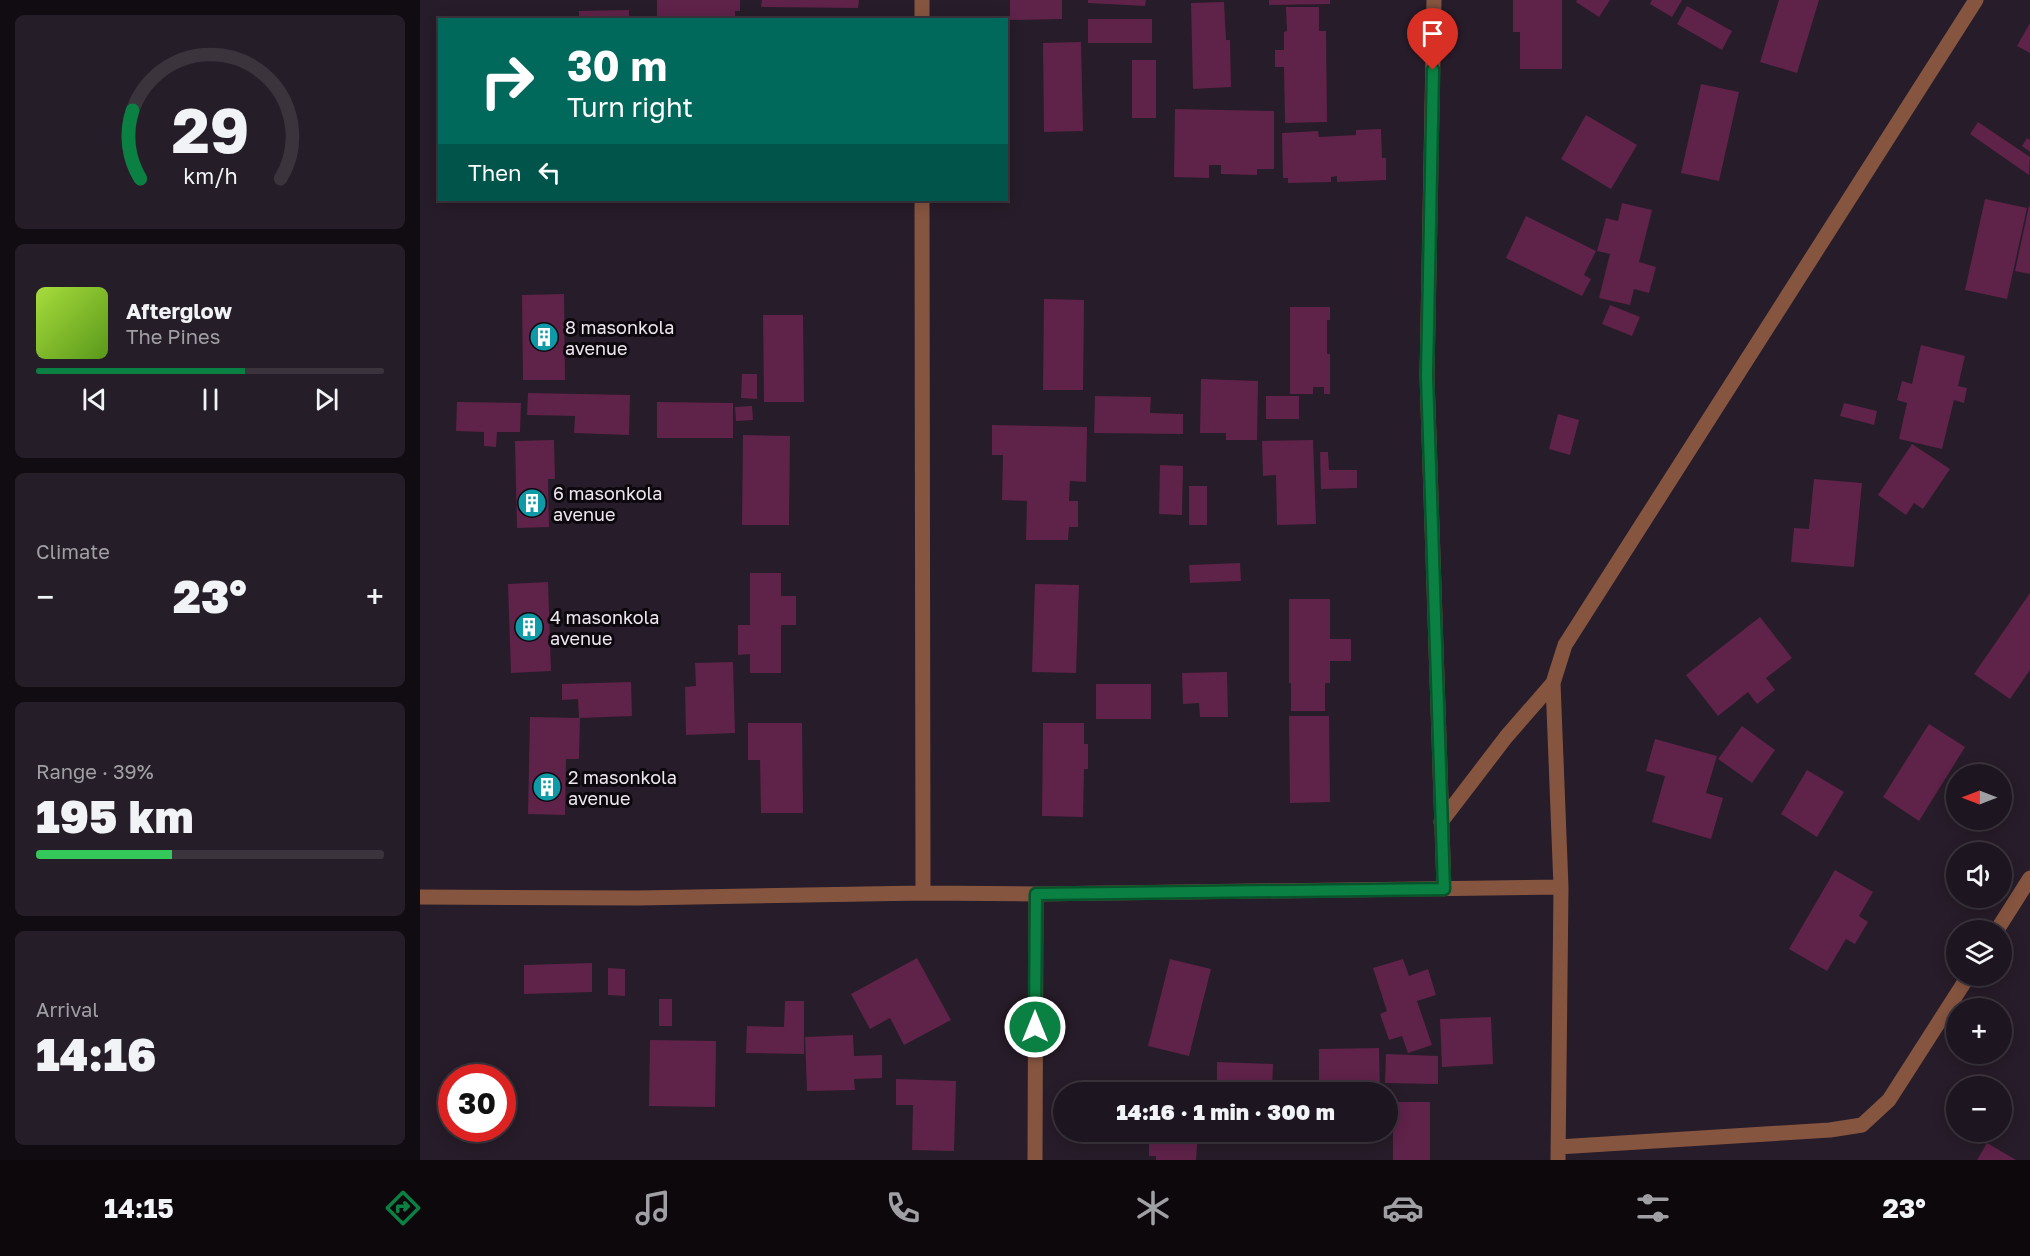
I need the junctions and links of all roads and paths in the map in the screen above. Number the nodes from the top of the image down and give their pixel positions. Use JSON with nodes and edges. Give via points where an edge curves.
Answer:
{"nodes":[{"id":1,"x":922,"y":0,"type":"edge"},
{"id":2,"x":1434,"y":0,"type":"edge"},
{"id":3,"x":1976,"y":0,"type":"edge"},
{"id":4,"x":922,"y":18,"type":"edge"},
{"id":5,"x":922,"y":201,"type":"edge"},
{"id":6,"x":1553,"y":683,"type":"junction"},
{"id":7,"x":1441,"y":822,"type":"junction"},
{"id":8,"x":2030,"y":878,"type":"edge"},
{"id":9,"x":1561,"y":887,"type":"junction"},
{"id":10,"x":1444,"y":889,"type":"junction"},
{"id":11,"x":923,"y":892,"type":"junction"},
{"id":12,"x":1036,"y":894,"type":"junction"},
{"id":13,"x":420,"y":897,"type":"edge"},
{"id":14,"x":2003,"y":920,"type":"edge"},
{"id":15,"x":1962,"y":986,"type":"edge"},
{"id":16,"x":1558,"y":1153,"type":"edge"},
{"id":17,"x":1035,"y":1160,"type":"edge"}],
"edges":[{"from":1,"to":4,"type":"street"},
{"from":2,"to":7,"type":"street","via":[[1427,376]]},
{"from":3,"to":6,"type":"street","via":[[1565,645]]},
{"from":5,"to":11,"type":"street"},
{"from":6,"to":7,"type":"street"},
{"from":6,"to":9,"type":"street"},
{"from":7,"to":10,"type":"street"},
{"from":8,"to":14,"type":"street"},
{"from":9,"to":10,"type":"street"},
{"from":9,"to":16,"type":"street"},
{"from":10,"to":12,"type":"street"},
{"from":11,"to":12,"type":"street"},
{"from":11,"to":13,"type":"street","via":[[638,898]]},
{"from":12,"to":17,"type":"street"},
{"from":15,"to":16,"type":"street","via":[[1889,1100],[1862,1125]]}]}
